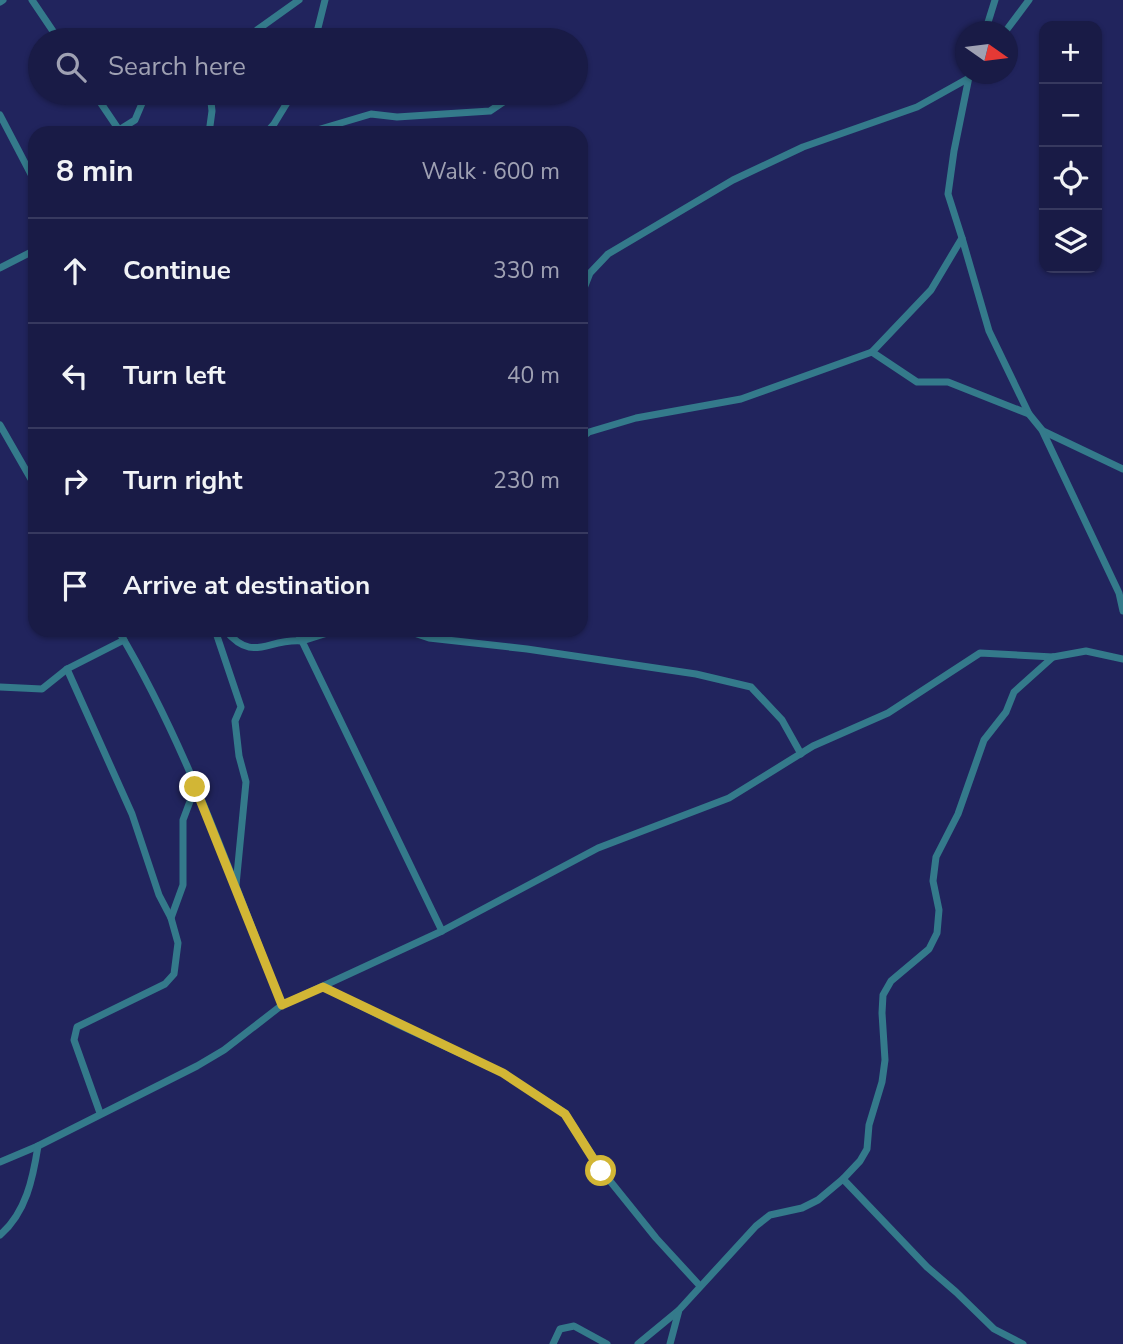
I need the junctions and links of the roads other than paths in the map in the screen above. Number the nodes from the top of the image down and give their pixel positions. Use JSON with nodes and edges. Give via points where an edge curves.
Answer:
{"nodes":[{"id":1,"x":32,"y":0,"type":"edge"},
{"id":2,"x":299,"y":0,"type":"edge"},
{"id":3,"x":325,"y":0,"type":"edge"},
{"id":4,"x":1029,"y":0,"type":"edge"},
{"id":5,"x":994,"y":1,"type":"edge"},
{"id":6,"x":988,"y":21,"type":"edge"},
{"id":7,"x":1013,"y":21,"type":"edge"},
{"id":8,"x":51,"y":28,"type":"edge"},
{"id":9,"x":260,"y":28,"type":"edge"},
{"id":10,"x":318,"y":28,"type":"edge"},
{"id":11,"x":955,"y":84,"type":"edge"},
{"id":12,"x":968,"y":84,"type":"edge"},
{"id":13,"x":102,"y":105,"type":"edge"},
{"id":14,"x":141,"y":105,"type":"edge"},
{"id":15,"x":211,"y":105,"type":"edge"},
{"id":16,"x":286,"y":105,"type":"edge"},
{"id":17,"x":499,"y":105,"type":"edge"},
{"id":18,"x":0,"y":115,"type":"edge"},
{"id":19,"x":117,"y":126,"type":"edge"},
{"id":20,"x":127,"y":126,"type":"edge"},
{"id":21,"x":210,"y":126,"type":"edge"},
{"id":22,"x":272,"y":126,"type":"edge"},
{"id":23,"x":331,"y":126,"type":"edge"},
{"id":24,"x":28,"y":169,"type":"edge"},
{"id":25,"x":962,"y":239,"type":"junction"},
{"id":26,"x":28,"y":254,"type":"edge"},
{"id":27,"x":0,"y":268,"type":"edge"},
{"id":28,"x":588,"y":278,"type":"edge"},
{"id":29,"x":872,"y":352,"type":"junction"},
{"id":30,"x":1029,"y":414,"type":"junction"},
{"id":31,"x":0,"y":425,"type":"edge"},
{"id":32,"x":1042,"y":430,"type":"junction"},
{"id":33,"x":588,"y":433,"type":"edge"},
{"id":34,"x":1123,"y":468,"type":"edge"},
{"id":35,"x":28,"y":474,"type":"edge"},
{"id":36,"x":1123,"y":611,"type":"edge"},
{"id":37,"x":122,"y":637,"type":"edge"},
{"id":38,"x":217,"y":637,"type":"edge"},
{"id":39,"x":231,"y":637,"type":"edge"},
{"id":40,"x":300,"y":637,"type":"edge"},
{"id":41,"x":312,"y":637,"type":"edge"},
{"id":42,"x":426,"y":637,"type":"edge"},
{"id":43,"x":124,"y":640,"type":"junction"},
{"id":44,"x":302,"y":640,"type":"junction"},
{"id":45,"x":1053,"y":657,"type":"junction"},
{"id":46,"x":1123,"y":659,"type":"edge"},
{"id":47,"x":67,"y":669,"type":"junction"},
{"id":48,"x":0,"y":687,"type":"edge"},
{"id":49,"x":801,"y":754,"type":"junction"},
{"id":50,"x":195,"y":787,"type":"junction"},
{"id":51,"x":236,"y":889,"type":"junction"},
{"id":52,"x":171,"y":918,"type":"junction"},
{"id":53,"x":442,"y":931,"type":"junction"},
{"id":54,"x":323,"y":987,"type":"junction"},
{"id":55,"x":282,"y":1005,"type":"junction"},
{"id":56,"x":100,"y":1113,"type":"junction"},
{"id":57,"x":38,"y":1146,"type":"junction"},
{"id":58,"x":0,"y":1162,"type":"edge"},
{"id":59,"x":843,"y":1179,"type":"junction"},
{"id":60,"x":0,"y":1235,"type":"edge"},
{"id":61,"x":700,"y":1286,"type":"junction"},
{"id":62,"x":679,"y":1310,"type":"junction"},
{"id":63,"x":553,"y":1344,"type":"edge"},
{"id":64,"x":607,"y":1344,"type":"edge"},
{"id":65,"x":638,"y":1344,"type":"edge"},
{"id":66,"x":670,"y":1344,"type":"edge"},
{"id":67,"x":1023,"y":1344,"type":"edge"}],
"edges":[{"from":1,"to":8,"type":"street"},
{"from":2,"to":9,"type":"street"},
{"from":3,"to":10,"type":"street"},
{"from":4,"to":7,"type":"street"},
{"from":5,"to":6,"type":"street"},
{"from":11,"to":28,"type":"street","via":[[916,107],[803,147],[733,180],[608,254]]},
{"from":12,"to":25,"type":"street","via":[[948,194]]},
{"from":13,"to":19,"type":"street"},
{"from":14,"to":20,"type":"street"},
{"from":15,"to":21,"type":"street"},
{"from":16,"to":22,"type":"street"},
{"from":17,"to":23,"type":"street","via":[[490,111],[397,117],[371,114]]},
{"from":18,"to":24,"type":"street"},
{"from":25,"to":29,"type":"street","via":[[931,290]]},
{"from":25,"to":30,"type":"street","via":[[989,331]]},
{"from":26,"to":27,"type":"street"},
{"from":29,"to":30,"type":"street","via":[[917,382],[948,382]]},
{"from":29,"to":33,"type":"street","via":[[741,399],[636,418]]},
{"from":30,"to":32,"type":"street"},
{"from":31,"to":35,"type":"street"},
{"from":32,"to":34,"type":"street"},
{"from":32,"to":36,"type":"street","via":[[1119,593]]},
{"from":37,"to":43,"type":"street"},
{"from":38,"to":51,"type":"street","via":[[241,707],[235,721],[246,782]]},
{"from":39,"to":44,"type":"street","via":[[237,644],[255,649],[285,639]]},
{"from":40,"to":44,"type":"street"},
{"from":41,"to":44,"type":"street"},
{"from":42,"to":49,"type":"street","via":[[696,674],[751,687],[782,720]]},
{"from":43,"to":47,"type":"street"},
{"from":43,"to":50,"type":"street"},
{"from":44,"to":53,"type":"street"},
{"from":45,"to":46,"type":"street","via":[[1086,651]]},
{"from":45,"to":49,"type":"street","via":[[980,653],[888,713]]},
{"from":45,"to":59,"type":"street","via":[[1014,692],[1006,712],[984,740],[958,814],[936,857],[937,933],[929,949],[891,981],[883,995],[882,1082],[867,1149]]},
{"from":47,"to":48,"type":"street","via":[[42,689]]},
{"from":47,"to":52,"type":"street","via":[[132,814]]},
{"from":49,"to":53,"type":"street","via":[[729,798],[597,848]]},
{"from":50,"to":51,"type":"street"},
{"from":50,"to":52,"type":"street","via":[[183,820],[183,885]]},
{"from":51,"to":55,"type":"street"},
{"from":52,"to":56,"type":"street","via":[[178,943],[174,974],[165,984],[77,1027],[74,1040]]},
{"from":53,"to":54,"type":"street"},
{"from":54,"to":55,"type":"street"},
{"from":54,"to":61,"type":"street","via":[[503,1073],[565,1114],[601,1171]]},
{"from":55,"to":56,"type":"street","via":[[215,1056]]},
{"from":56,"to":57,"type":"street"},
{"from":57,"to":58,"type":"street"},
{"from":57,"to":60,"type":"street","via":[[24,1202]]},
{"from":59,"to":61,"type":"street","via":[[802,1208],[764,1218]]},
{"from":59,"to":67,"type":"street","via":[[994,1329]]},
{"from":61,"to":62,"type":"street"},
{"from":62,"to":65,"type":"street"},
{"from":62,"to":66,"type":"street"},
{"from":63,"to":64,"type":"street","via":[[560,1329],[574,1326]]}]}
